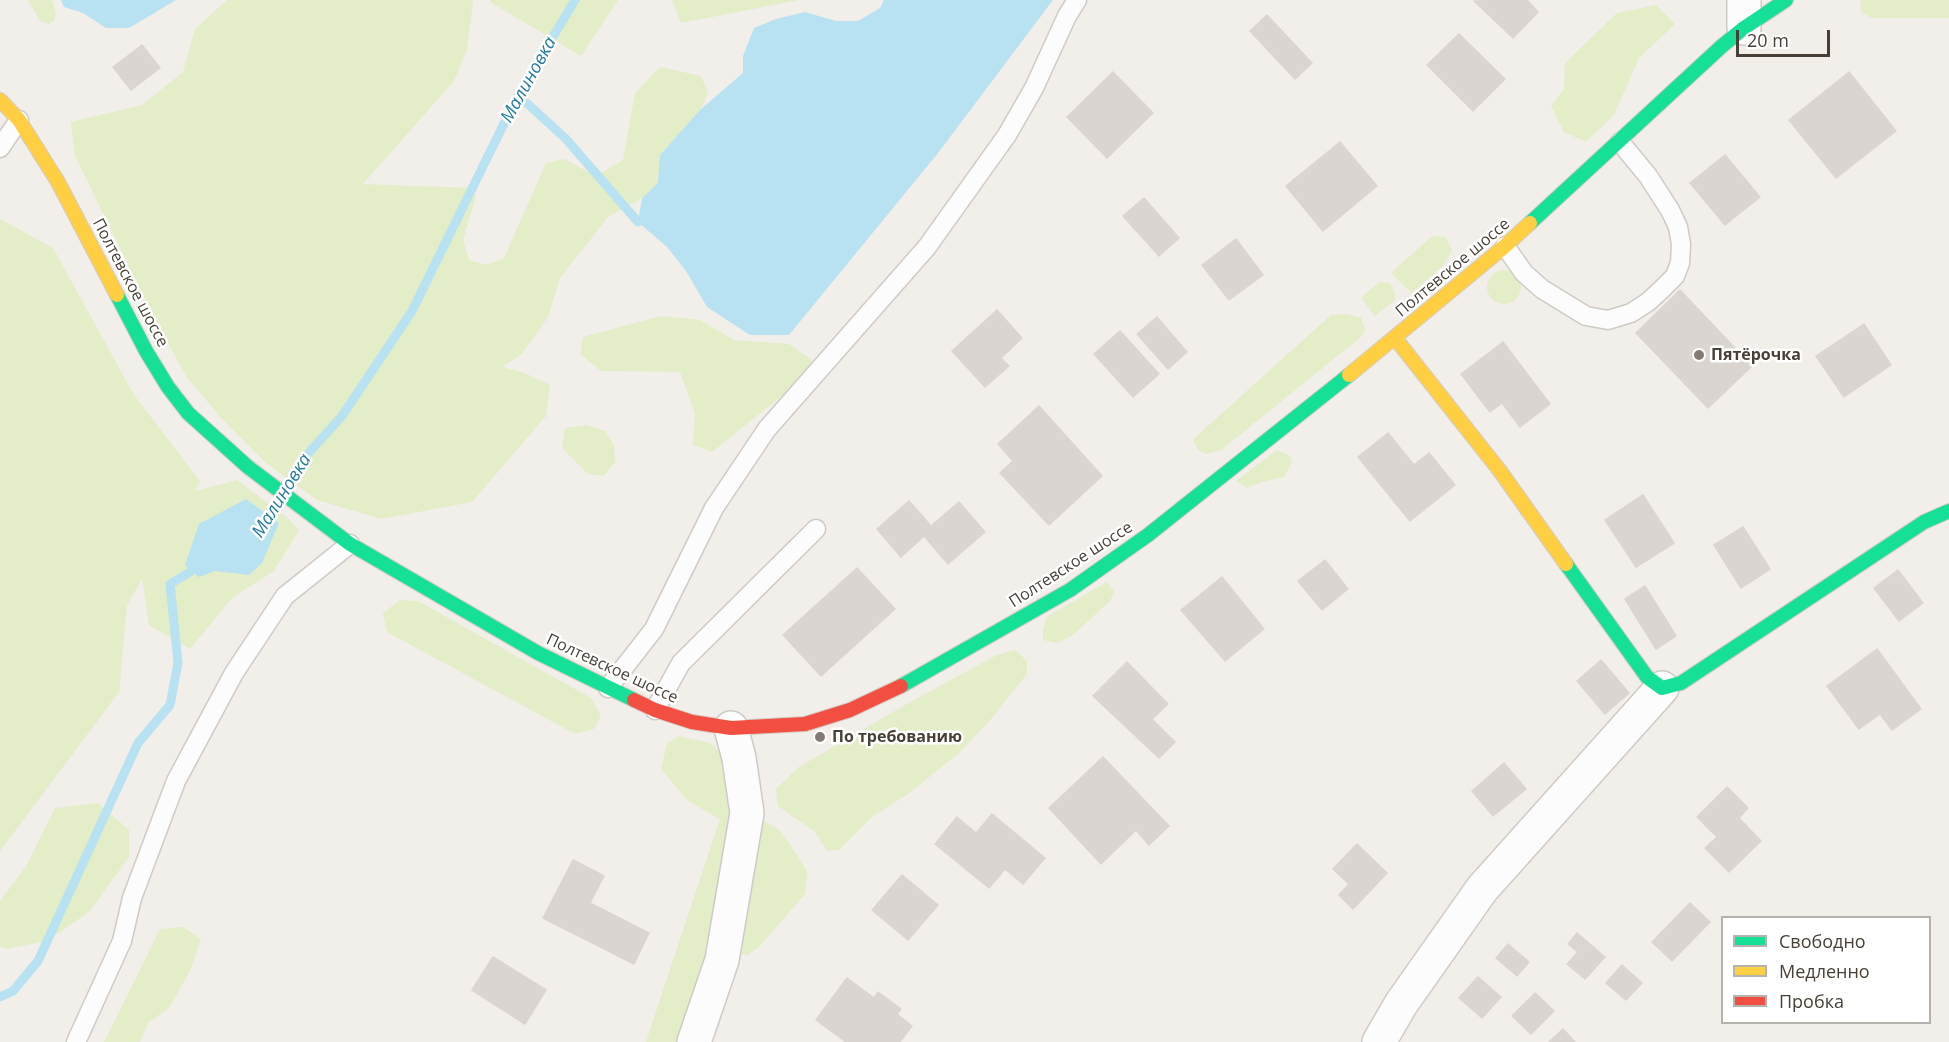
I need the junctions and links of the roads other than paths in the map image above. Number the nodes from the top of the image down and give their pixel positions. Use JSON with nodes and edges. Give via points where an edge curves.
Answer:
{"nodes":[{"id":1,"x":1077,"y":0,"type":"edge"},
{"id":2,"x":1761,"y":0,"type":"edge"},
{"id":3,"x":1786,"y":0,"type":"edge"},
{"id":4,"x":1744,"y":14,"type":"edge"},
{"id":5,"x":0,"y":100,"type":"edge"},
{"id":6,"x":19,"y":120,"type":"junction"},
{"id":7,"x":1620,"y":142,"type":"junction"},
{"id":8,"x":0,"y":148,"type":"edge"},
{"id":9,"x":1505,"y":246,"type":"junction"},
{"id":10,"x":1395,"y":338,"type":"junction"},
{"id":11,"x":1949,"y":511,"type":"edge"},
{"id":12,"x":816,"y":529,"type":"dead end"},
{"id":13,"x":350,"y":544,"type":"junction"},
{"id":14,"x":608,"y":688,"type":"junction"},
{"id":15,"x":1662,"y":688,"type":"junction"},
{"id":16,"x":655,"y":710,"type":"junction"},
{"id":17,"x":731,"y":728,"type":"junction"},
{"id":18,"x":76,"y":1042,"type":"edge"},
{"id":19,"x":694,"y":1042,"type":"edge"},
{"id":20,"x":1379,"y":1042,"type":"edge"}],
"edges":[{"from":1,"to":14,"type":"lane","via":[[1007,135],[927,248],[767,429],[714,508],[654,629]]},
{"from":2,"to":4,"type":"lane"},
{"from":3,"to":4,"type":"street","name":"Полтевское шоссе"},
{"from":4,"to":7,"type":"street","name":"Полтевское шоссе"},
{"from":5,"to":6,"type":"street","name":"Полтевское шоссе"},
{"from":6,"to":8,"type":"lane"},
{"from":6,"to":13,"type":"street","name":"Полтевское шоссе","via":[[58,182],[146,351],[188,413],[248,467]]},
{"from":7,"to":9,"type":"street","name":"Полтевское шоссе"},
{"from":7,"to":9,"type":"lane","via":[[1670,210],[1681,244],[1675,276],[1648,302],[1608,320],[1586,316],[1542,289],[1524,273]]},
{"from":9,"to":10,"type":"street","name":"Полтевское шоссе"},
{"from":10,"to":15,"type":"street","via":[[1500,471],[1647,677]]},
{"from":10,"to":17,"type":"street","name":"Полтевское шоссе","via":[[1148,535],[1070,590],[889,693],[850,710],[805,724]]},
{"from":11,"to":15,"type":"street","via":[[1924,522],[1681,683]]},
{"from":12,"to":16,"type":"lane","via":[[681,663]]},
{"from":13,"to":14,"type":"street","name":"Полтевское шоссе","via":[[538,653]]},
{"from":13,"to":18,"type":"lane","via":[[285,596],[229,682],[176,781],[132,898],[122,941]]},
{"from":14,"to":16,"type":"street","name":"Полтевское шоссе"},
{"from":15,"to":20,"type":"street","via":[[1482,889]]},
{"from":16,"to":17,"type":"street","name":"Полтевское шоссе","via":[[692,723]]},
{"from":17,"to":19,"type":"street","via":[[747,813],[722,960]]}]}
